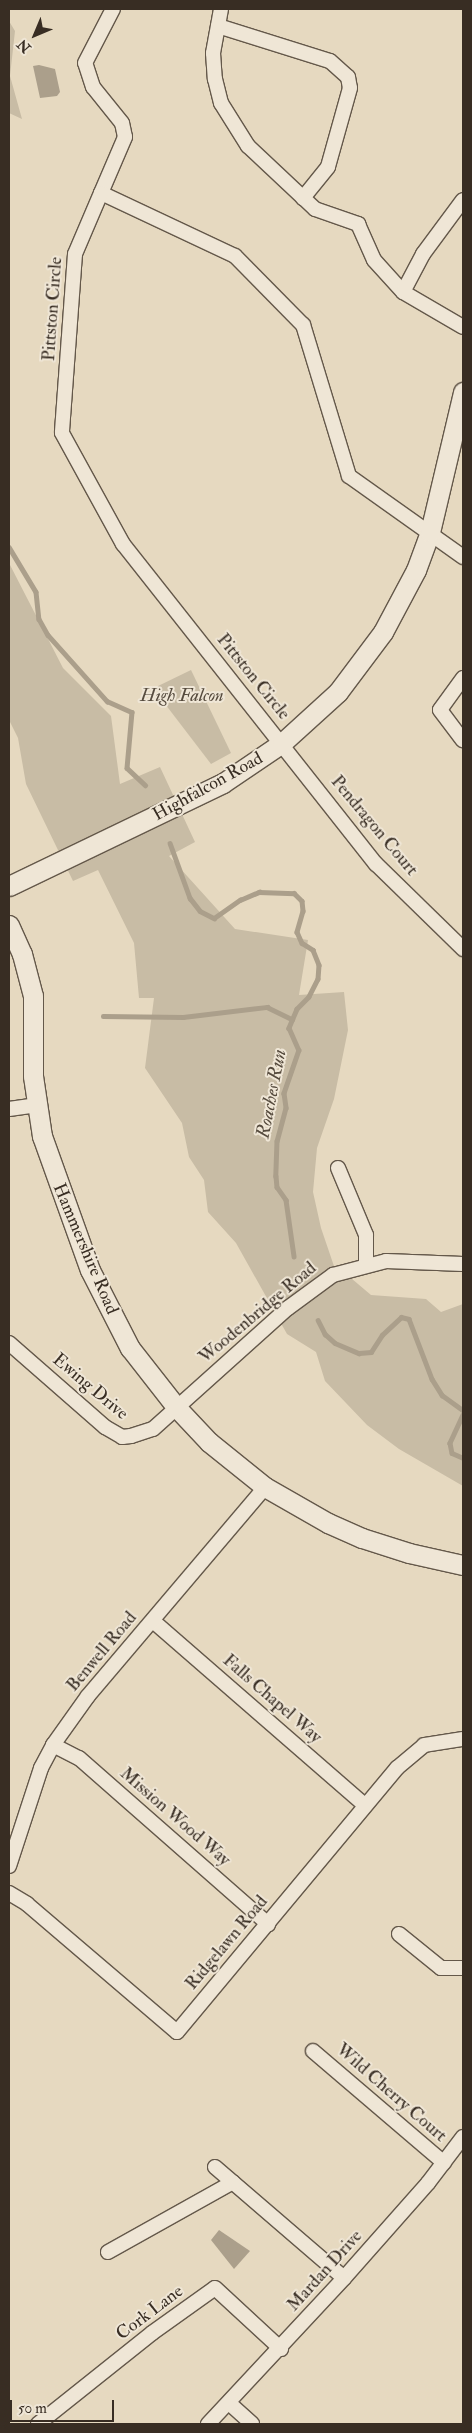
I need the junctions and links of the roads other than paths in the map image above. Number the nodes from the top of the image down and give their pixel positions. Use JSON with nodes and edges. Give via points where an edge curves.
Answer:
{"nodes":[{"id":1,"x":113,"y":9,"type":"edge"},
{"id":2,"x":221,"y":9,"type":"edge"},
{"id":3,"x":218,"y":26,"type":"junction"},
{"id":4,"x":101,"y":193,"type":"junction"},
{"id":5,"x":303,"y":198,"type":"junction"},
{"id":6,"x":463,"y":200,"type":"edge"},
{"id":7,"x":403,"y":292,"type":"junction"},
{"id":8,"x":463,"y":327,"type":"edge"},
{"id":9,"x":462,"y":401,"type":"edge"},
{"id":10,"x":430,"y":532,"type":"junction"},
{"id":11,"x":463,"y":557,"type":"edge"},
{"id":12,"x":463,"y":678,"type":"edge"},
{"id":13,"x":463,"y":740,"type":"edge"},
{"id":14,"x":282,"y":743,"type":"junction"},
{"id":15,"x":9,"y":886,"type":"edge"},
{"id":16,"x":9,"y":925,"type":"edge"},
{"id":17,"x":463,"y":949,"type":"edge"},
{"id":18,"x":36,"y":1105,"type":"junction"},
{"id":19,"x":9,"y":1109,"type":"edge"},
{"id":20,"x":338,"y":1168,"type":"dead end"},
{"id":21,"x":366,"y":1264,"type":"junction"},
{"id":22,"x":463,"y":1264,"type":"edge"},
{"id":23,"x":9,"y":1343,"type":"edge"},
{"id":24,"x":177,"y":1408,"type":"junction"},
{"id":25,"x":265,"y":1487,"type":"junction"},
{"id":26,"x":463,"y":1565,"type":"edge"},
{"id":27,"x":154,"y":1620,"type":"junction"},
{"id":28,"x":463,"y":1738,"type":"edge"},
{"id":29,"x":53,"y":1744,"type":"junction"},
{"id":30,"x":365,"y":1805,"type":"junction"},
{"id":31,"x":9,"y":1866,"type":"edge"},
{"id":32,"x":9,"y":1893,"type":"edge"},
{"id":33,"x":268,"y":1924,"type":"junction"},
{"id":34,"x":399,"y":1934,"type":"dead end"},
{"id":35,"x":463,"y":1968,"type":"edge"},
{"id":36,"x":313,"y":2051,"type":"dead end"},
{"id":37,"x":463,"y":2137,"type":"edge"},
{"id":38,"x":444,"y":2163,"type":"junction"},
{"id":39,"x":215,"y":2166,"type":"dead end"},
{"id":40,"x":232,"y":2182,"type":"junction"},
{"id":41,"x":108,"y":2252,"type":"dead end"},
{"id":42,"x":344,"y":2278,"type":"junction"},
{"id":43,"x":281,"y":2349,"type":"junction"},
{"id":44,"x":229,"y":2403,"type":"junction"},
{"id":45,"x":38,"y":2424,"type":"edge"},
{"id":46,"x":208,"y":2424,"type":"edge"},
{"id":47,"x":252,"y":2424,"type":"edge"}],
"edges":[{"from":1,"to":4,"type":"street","name":"Pittston Circle","via":[[85,63],[93,87],[122,123],[124,137]]},
{"from":2,"to":3,"type":"street"},
{"from":3,"to":5,"type":"street","via":[[213,52],[221,103],[248,146]]},
{"from":3,"to":5,"type":"street","via":[[330,60],[348,78],[350,88],[328,167]]},
{"from":4,"to":10,"type":"street","via":[[235,256],[303,325],[349,476]]},
{"from":4,"to":14,"type":"street","name":"Pittston Circle","via":[[75,254],[62,433],[122,544]]},
{"from":5,"to":7,"type":"street","via":[[315,209],[358,224],[374,260]]},
{"from":6,"to":7,"type":"street","via":[[423,254]]},
{"from":7,"to":8,"type":"street"},
{"from":9,"to":10,"type":"street","name":"Highfalcon Road"},
{"from":10,"to":11,"type":"street"},
{"from":10,"to":14,"type":"street","name":"Highfalcon Road","via":[[400,603],[363,662],[313,718]]},
{"from":12,"to":13,"type":"street","via":[[440,710]]},
{"from":14,"to":15,"type":"street","name":"Highfalcon Road","via":[[223,783]]},
{"from":14,"to":17,"type":"street","name":"Pendragon Court","via":[[376,864]]},
{"from":16,"to":18,"type":"street","name":"Hammershire Road","via":[[22,954],[33,996]]},
{"from":18,"to":19,"type":"street"},
{"from":18,"to":24,"type":"street","name":"Hammershire Road","via":[[52,1170],[93,1278],[130,1348]]},
{"from":20,"to":21,"type":"street","via":[[366,1235]]},
{"from":21,"to":22,"type":"street","name":"Woodenbridge Road","via":[[409,1260]]},
{"from":21,"to":24,"type":"street","name":"Woodenbridge Road","via":[[333,1275],[304,1294]]},
{"from":23,"to":24,"type":"street","name":"Ewing Drive","via":[[114,1434],[122,1437],[142,1434]]},
{"from":24,"to":25,"type":"street","name":"Hammershire Road","via":[[209,1442]]},
{"from":25,"to":26,"type":"street","name":"Hammershire Road","via":[[328,1523],[362,1538]]},
{"from":25,"to":27,"type":"street","name":"Benwell Road"},
{"from":27,"to":29,"type":"street","name":"Benwell Road","via":[[88,1696]]},
{"from":27,"to":30,"type":"street","name":"Falls Chapel Way"},
{"from":28,"to":30,"type":"street","name":"Ridgelawn Road","via":[[440,1740],[411,1753]]},
{"from":29,"to":31,"type":"street","name":"Benwell Road","via":[[41,1768]]},
{"from":29,"to":33,"type":"street","name":"Mission Wood Way","via":[[79,1758]]},
{"from":30,"to":33,"type":"street","name":"Ridgelawn Road"},
{"from":32,"to":33,"type":"street","name":"Ridgelawn Road","via":[[27,1904],[177,2032]]},
{"from":34,"to":35,"type":"street","via":[[440,1968]]},
{"from":36,"to":38,"type":"street","name":"Wild Cherry Court"},
{"from":37,"to":38,"type":"street","name":"Mardan Drive"},
{"from":38,"to":42,"type":"street","name":"Mardan Drive"},
{"from":39,"to":40,"type":"street"},
{"from":40,"to":41,"type":"street"},
{"from":40,"to":42,"type":"street"},
{"from":42,"to":43,"type":"street","name":"Mardan Drive"},
{"from":43,"to":44,"type":"street","name":"Mardan Drive"},
{"from":43,"to":45,"type":"street","name":"Cork Lane","via":[[215,2288],[152,2333]]},
{"from":44,"to":46,"type":"street","name":"Mardan Drive"},
{"from":44,"to":47,"type":"street"}]}
